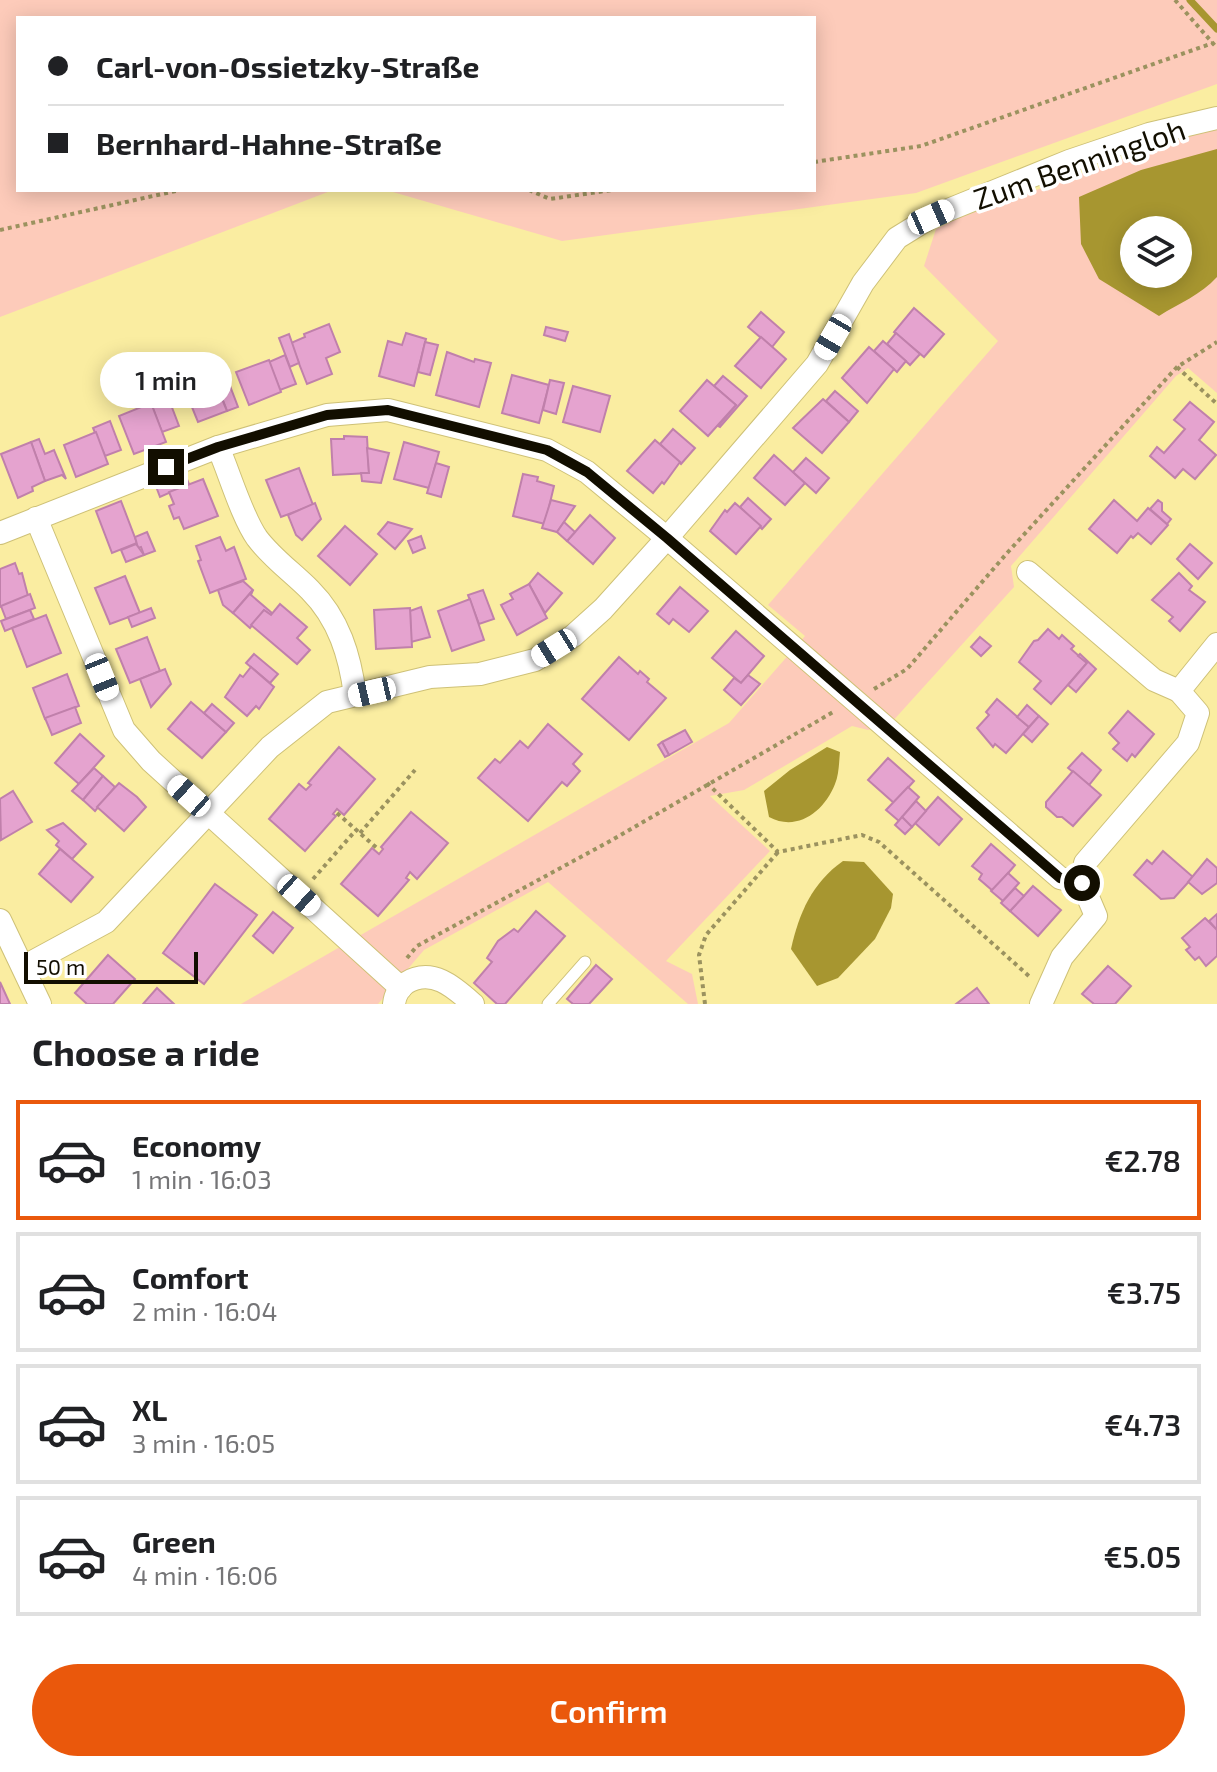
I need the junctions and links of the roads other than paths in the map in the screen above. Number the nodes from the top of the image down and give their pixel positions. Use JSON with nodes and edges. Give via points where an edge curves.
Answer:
{"nodes":[{"id":1,"x":1217,"y":118,"type":"edge"},
{"id":2,"x":218,"y":447,"type":"junction"},
{"id":3,"x":36,"y":518,"type":"junction"},
{"id":4,"x":0,"y":533,"type":"edge"},
{"id":5,"x":667,"y":538,"type":"junction"},
{"id":6,"x":1028,"y":572,"type":"dead end"},
{"id":7,"x":1217,"y":644,"type":"edge"},
{"id":8,"x":1179,"y":691,"type":"junction"},
{"id":9,"x":355,"y":695,"type":"junction"},
{"id":10,"x":1208,"y":717,"type":"edge"},
{"id":11,"x":209,"y":814,"type":"junction"},
{"id":12,"x":1082,"y":883,"type":"junction"},
{"id":13,"x":0,"y":920,"type":"edge"},
{"id":14,"x":585,"y":962,"type":"dead end"},
{"id":15,"x":23,"y":967,"type":"junction"},
{"id":16,"x":395,"y":990,"type":"edge"},
{"id":17,"x":1043,"y":997,"type":"edge"},
{"id":18,"x":40,"y":1004,"type":"edge"},
{"id":19,"x":473,"y":1004,"type":"edge"},
{"id":20,"x":548,"y":1004,"type":"edge"}],
"edges":[{"from":1,"to":5,"type":"street","name":"Zum Benningloh","via":[[1069,161],[931,217],[897,238],[863,283],[817,364]]},
{"from":2,"to":3,"type":"street"},
{"from":2,"to":5,"type":"street","via":[[327,415],[388,410],[547,450],[587,472]]},
{"from":2,"to":9,"type":"street","via":[[255,535],[334,620],[351,661]]},
{"from":3,"to":4,"type":"street"},
{"from":3,"to":11,"type":"street","via":[[124,730]]},
{"from":5,"to":9,"type":"street","name":"Zum Benningloh","via":[[603,609],[535,660]]},
{"from":5,"to":12,"type":"street","via":[[1060,878]]},
{"from":6,"to":8,"type":"street","via":[[1154,680]]},
{"from":7,"to":8,"type":"street"},
{"from":8,"to":10,"type":"street"},
{"from":9,"to":11,"type":"street","name":"Zum Benningloh","via":[[327,702],[270,747]]},
{"from":10,"to":12,"type":"street","via":[[1085,863]]},
{"from":11,"to":15,"type":"street","name":"Zum Benningloh","via":[[106,922]]},
{"from":11,"to":16,"type":"street"},
{"from":12,"to":17,"type":"street","via":[[1096,916],[1062,957]]},
{"from":13,"to":15,"type":"street"},
{"from":14,"to":20,"type":"lane"},
{"from":15,"to":18,"type":"street"},
{"from":16,"to":19,"type":"street","via":[[430,976]]}]}
